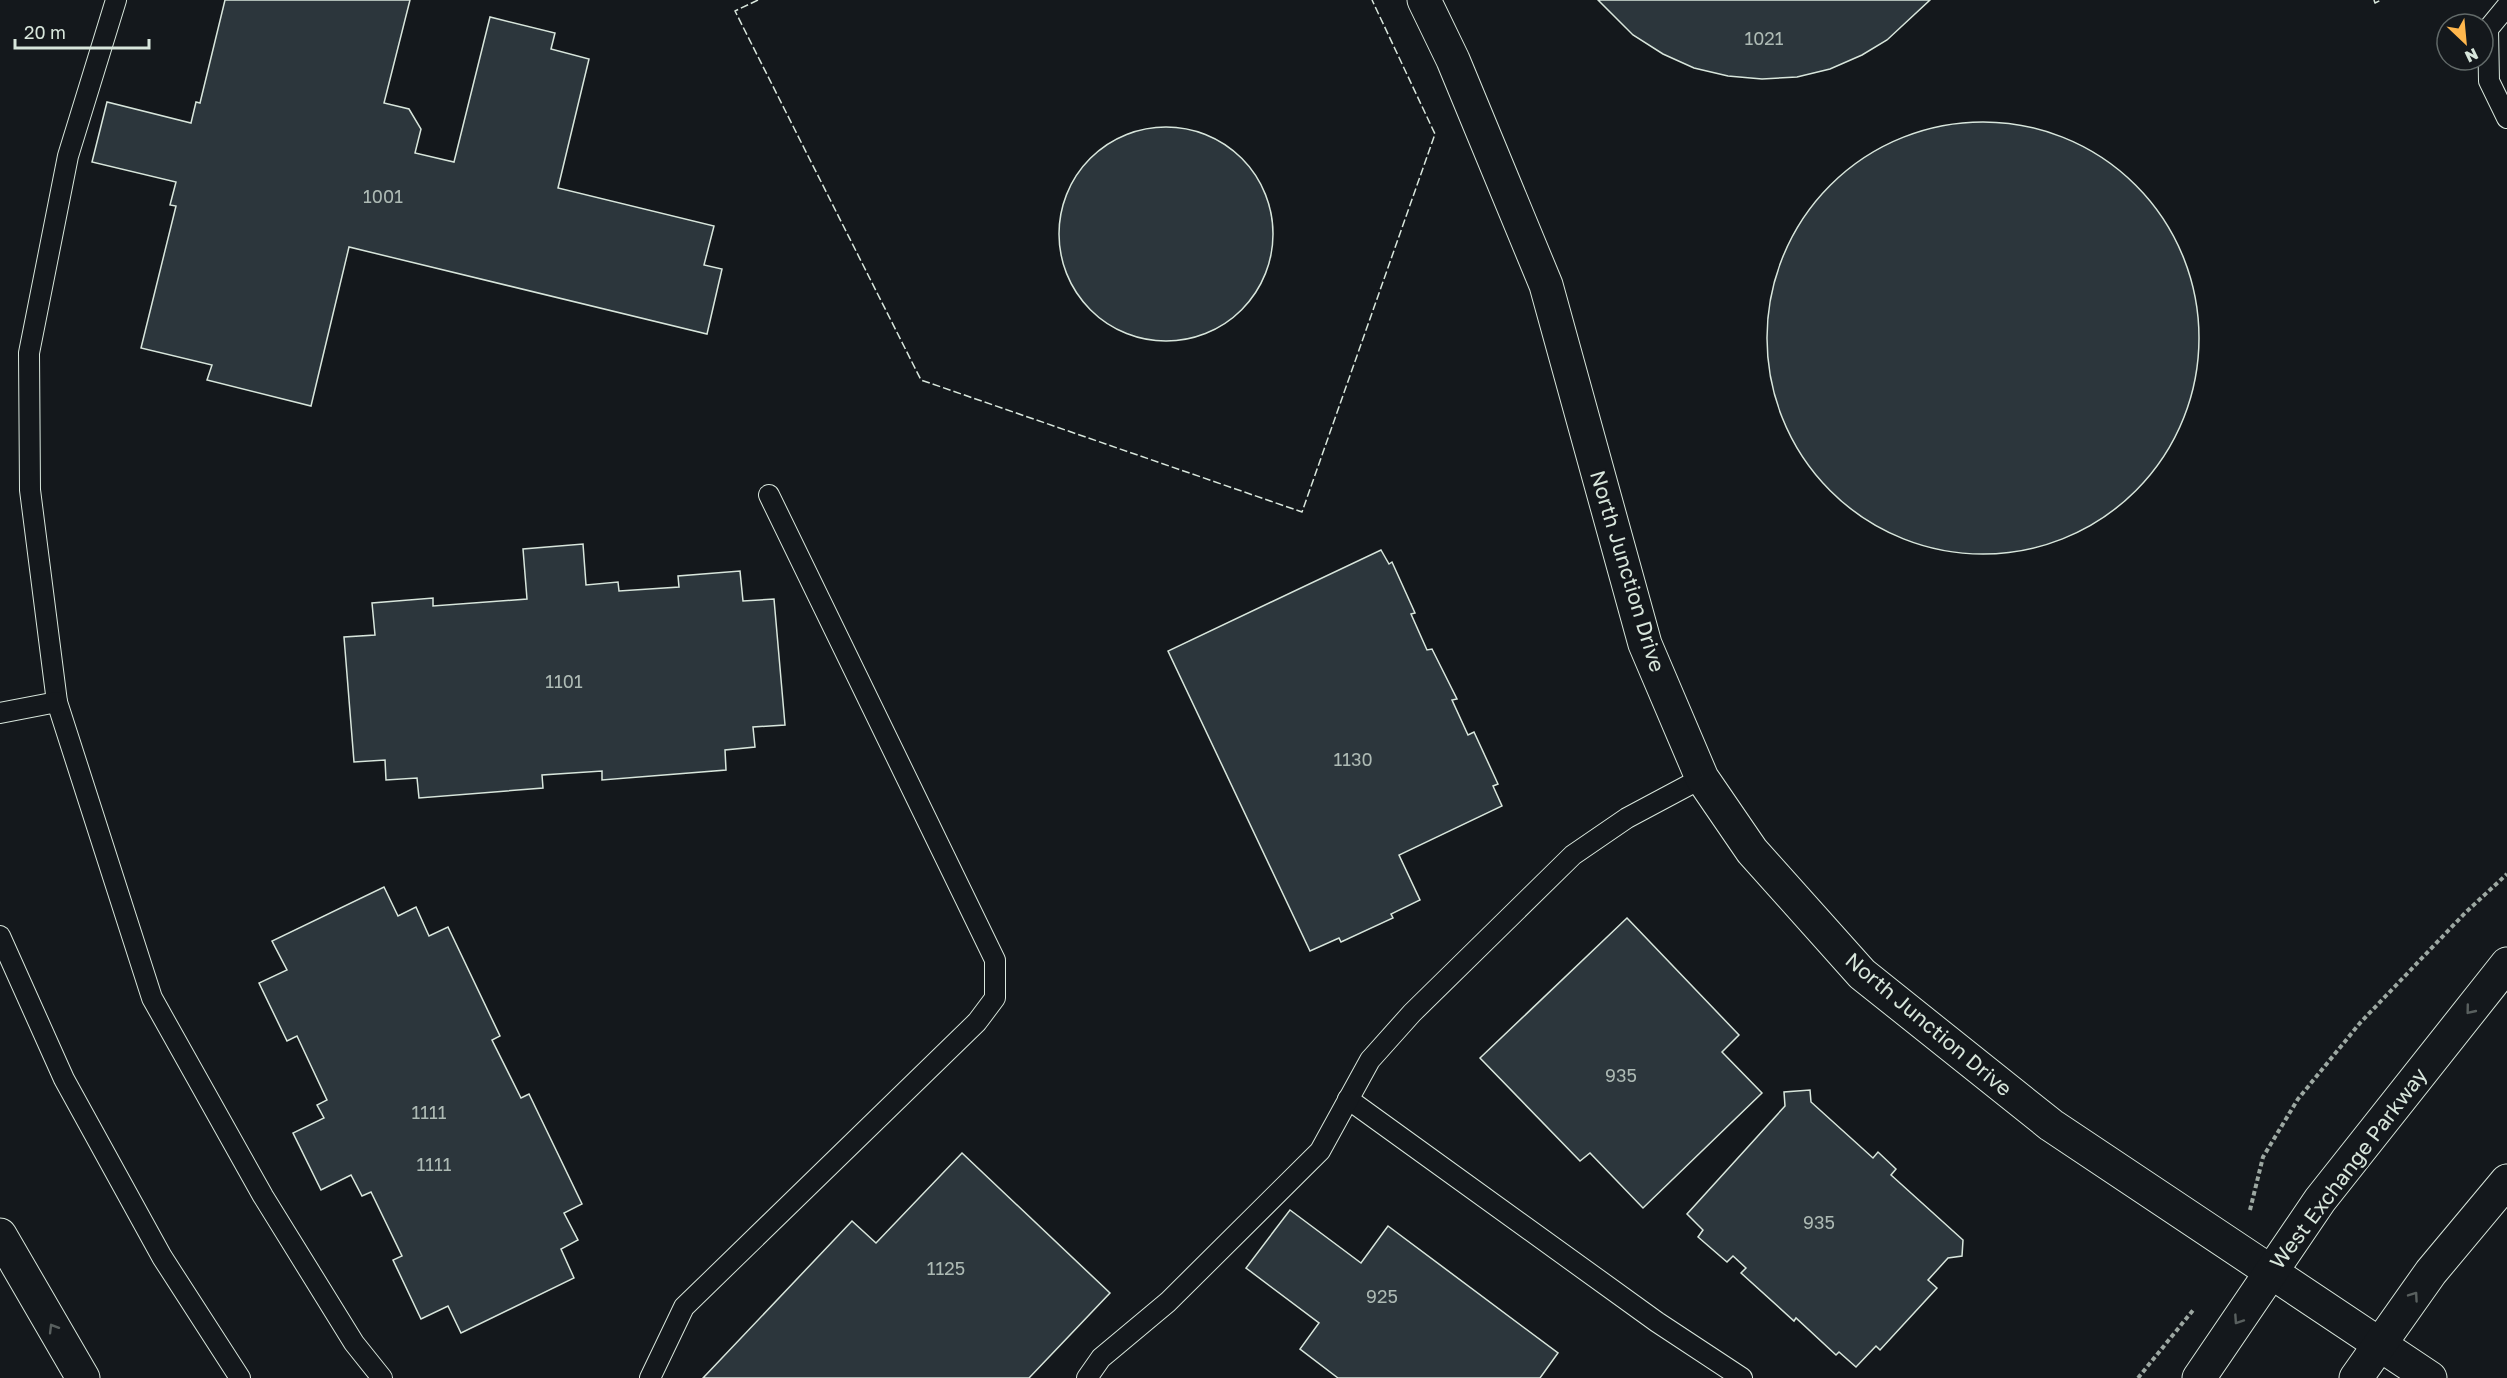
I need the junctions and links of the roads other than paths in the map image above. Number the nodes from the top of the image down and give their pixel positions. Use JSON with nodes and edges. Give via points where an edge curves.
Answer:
{"nodes":[{"id":1,"x":116,"y":0,"type":"edge"},
{"id":2,"x":1424,"y":0,"type":"edge"},
{"id":3,"x":2507,"y":6,"type":"edge"},
{"id":4,"x":2507,"y":118,"type":"edge"},
{"id":5,"x":769,"y":495,"type":"dead end"},
{"id":6,"x":57,"y":702,"type":"junction"},
{"id":7,"x":0,"y":713,"type":"edge"},
{"id":8,"x":1702,"y":778,"type":"junction"},
{"id":9,"x":0,"y":936,"type":"edge"},
{"id":10,"x":2507,"y":964,"type":"edge"},
{"id":11,"x":1348,"y":1099,"type":"junction"},
{"id":12,"x":2507,"y":1181,"type":"edge"},
{"id":13,"x":0,"y":1235,"type":"edge"},
{"id":14,"x":2270,"y":1271,"type":"junction"},
{"id":15,"x":2380,"y":1344,"type":"junction"},
{"id":16,"x":83,"y":1378,"type":"edge"},
{"id":17,"x":240,"y":1378,"type":"edge"},
{"id":18,"x":382,"y":1378,"type":"edge"},
{"id":19,"x":650,"y":1378,"type":"edge"},
{"id":20,"x":1087,"y":1378,"type":"edge"},
{"id":21,"x":1742,"y":1378,"type":"edge"},
{"id":22,"x":2199,"y":1378,"type":"edge"},
{"id":23,"x":2356,"y":1378,"type":"edge"},
{"id":24,"x":2430,"y":1378,"type":"edge"}],
"edges":[{"from":1,"to":6,"type":"lane","via":[[68,156],[29,353],[30,490]]},
{"from":2,"to":8,"type":"street","name":"North Junction Drive","via":[[1453,60],[1546,285],[1645,644]]},
{"from":3,"to":4,"type":"lane","via":[[2488,29],[2489,81]]},
{"from":5,"to":19,"type":"lane","via":[[995,960],[995,998],[977,1022],[684,1306]]},
{"from":6,"to":7,"type":"lane"},
{"from":6,"to":18,"type":"lane","via":[[152,999],[269,1206],[354,1343]]},
{"from":8,"to":11,"type":"lane","via":[[1626,818],[1573,855],[1412,1013],[1370,1060]]},
{"from":8,"to":14,"type":"street","name":"North Junction Drive","via":[[1752,851],[1862,974],[2051,1125]]},
{"from":9,"to":17,"type":"lane","via":[[75,1100],[162,1257]]},
{"from":10,"to":14,"type":"street","name":"West Exchange Parkway","one_way":true,"via":[[2341,1173]]},
{"from":11,"to":20,"type":"lane","via":[[1320,1150],[1168,1302],[1101,1358]]},
{"from":11,"to":21,"type":"lane","via":[[1647,1315]]},
{"from":15,"to":12,"type":"street","one_way":true,"via":[[2431,1272]]},
{"from":16,"to":13,"type":"street","one_way":true},
{"from":14,"to":15,"type":"street","name":"North Junction Drive"},
{"from":14,"to":22,"type":"street","name":"West Exchange Parkway","one_way":true},
{"from":15,"to":23,"type":"street"},
{"from":15,"to":24,"type":"street","name":"North Junction Drive"}]}
